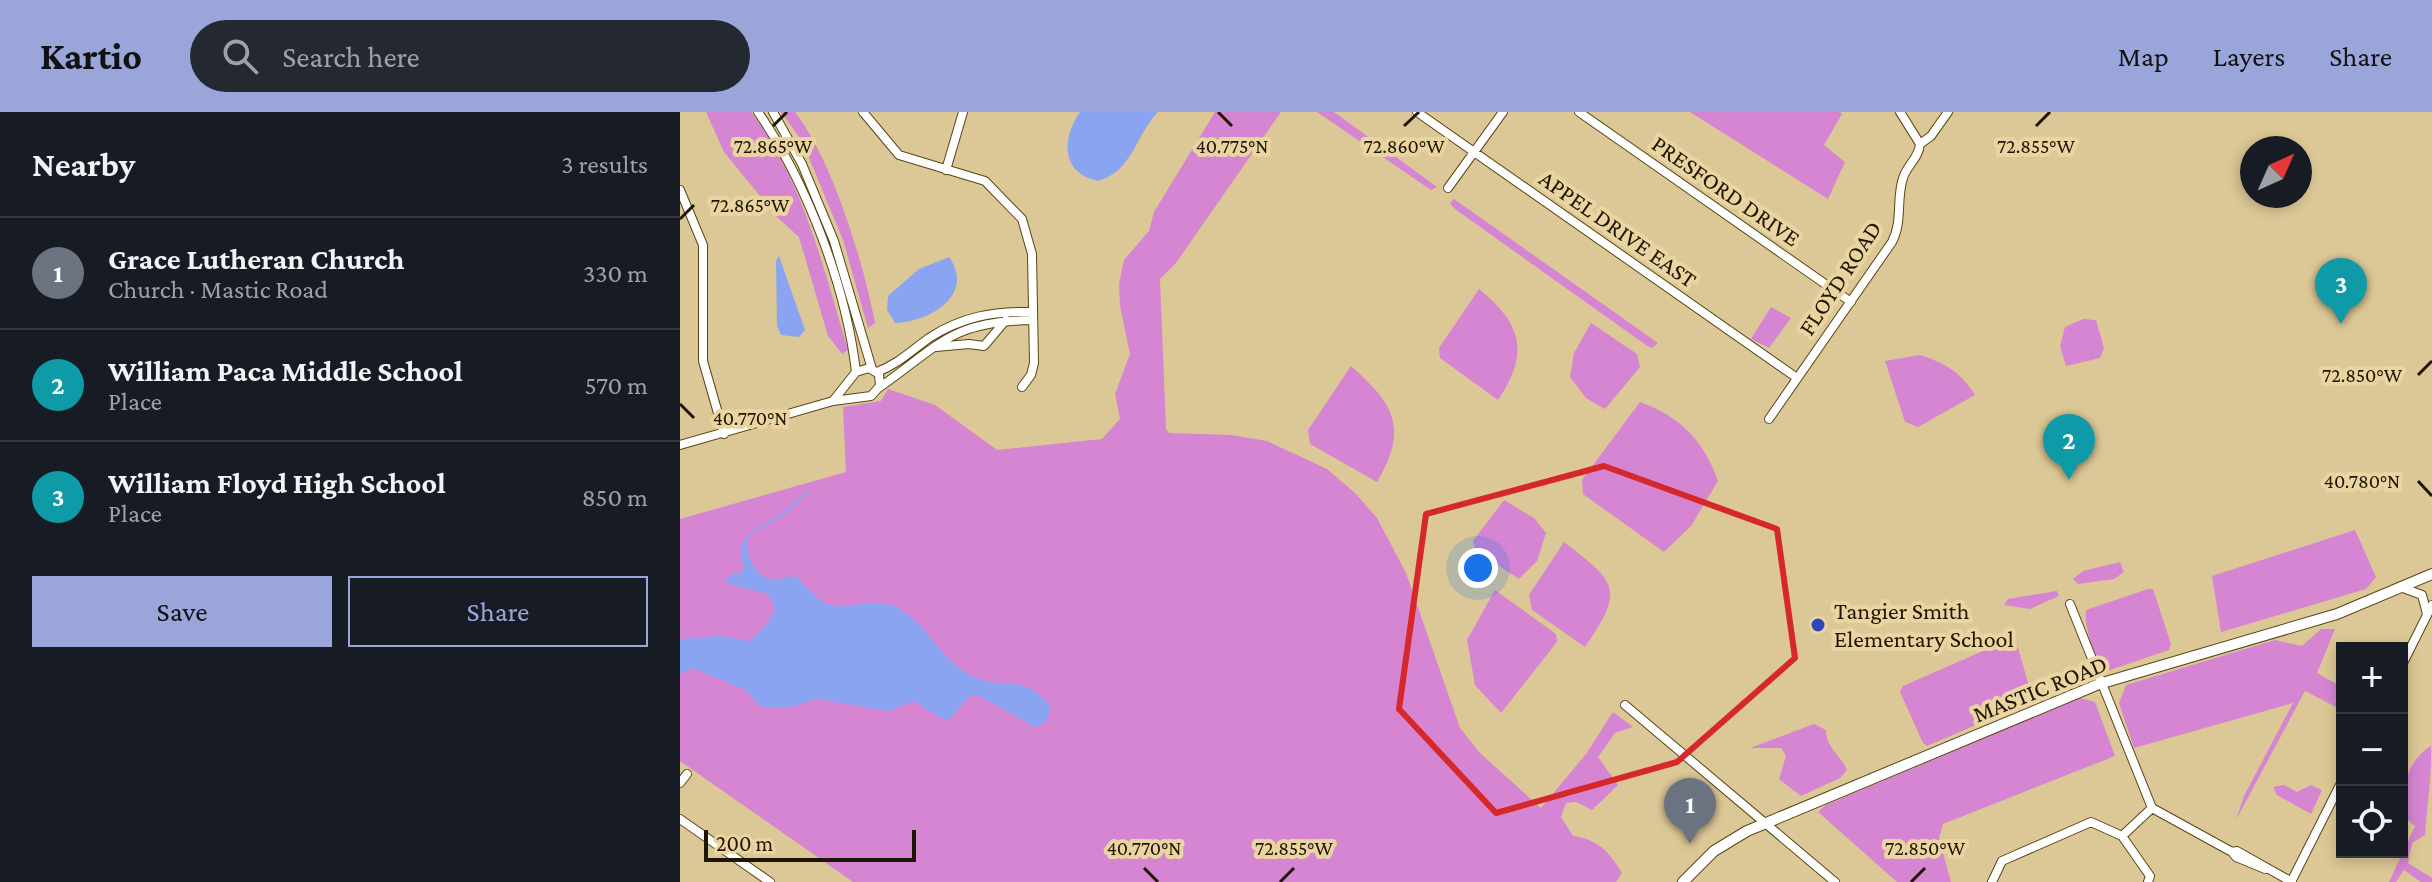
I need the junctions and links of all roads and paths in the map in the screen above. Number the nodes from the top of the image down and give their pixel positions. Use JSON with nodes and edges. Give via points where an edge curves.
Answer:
{"nodes":[{"id":1,"x":758,"y":112,"type":"edge"},
{"id":2,"x":773,"y":112,"type":"edge"},
{"id":3,"x":863,"y":112,"type":"edge"},
{"id":4,"x":963,"y":112,"type":"edge"},
{"id":5,"x":1417,"y":112,"type":"edge"},
{"id":6,"x":1503,"y":112,"type":"edge"},
{"id":7,"x":1579,"y":112,"type":"edge"},
{"id":8,"x":1900,"y":112,"type":"edge"},
{"id":9,"x":1948,"y":112,"type":"edge"},
{"id":10,"x":1920,"y":144,"type":"junction"},
{"id":11,"x":1475,"y":152,"type":"junction"},
{"id":12,"x":946,"y":170,"type":"junction"},
{"id":13,"x":1448,"y":188,"type":"dead end"},
{"id":14,"x":680,"y":190,"type":"edge"},
{"id":15,"x":1851,"y":302,"type":"junction"},
{"id":16,"x":1031,"y":316,"type":"junction"},
{"id":17,"x":993,"y":321,"type":"junction"},
{"id":18,"x":932,"y":348,"type":"junction"},
{"id":19,"x":874,"y":370,"type":"junction"},
{"id":20,"x":854,"y":376,"type":"junction"},
{"id":21,"x":1797,"y":378,"type":"junction"},
{"id":22,"x":880,"y":387,"type":"junction"},
{"id":23,"x":1022,"y":387,"type":"dead end"},
{"id":24,"x":860,"y":395,"type":"junction"},
{"id":25,"x":833,"y":401,"type":"junction"},
{"id":26,"x":1769,"y":419,"type":"dead end"},
{"id":27,"x":724,"y":434,"type":"junction"},
{"id":28,"x":680,"y":445,"type":"edge"},
{"id":29,"x":2432,"y":574,"type":"edge"},
{"id":30,"x":2403,"y":588,"type":"junction"},
{"id":31,"x":2070,"y":604,"type":"dead end"},
{"id":32,"x":2432,"y":605,"type":"edge"},
{"id":33,"x":2427,"y":615,"type":"junction"},
{"id":34,"x":2408,"y":653,"type":"edge"},
{"id":35,"x":2099,"y":684,"type":"junction"},
{"id":36,"x":1625,"y":705,"type":"dead end"},
{"id":37,"x":687,"y":774,"type":"dead end"},
{"id":38,"x":680,"y":783,"type":"edge"},
{"id":39,"x":2339,"y":786,"type":"edge"},
{"id":40,"x":2152,"y":808,"type":"junction"},
{"id":41,"x":680,"y":819,"type":"edge"},
{"id":42,"x":1765,"y":822,"type":"junction"},
{"id":43,"x":2122,"y":836,"type":"junction"},
{"id":44,"x":770,"y":882,"type":"edge"},
{"id":45,"x":1683,"y":882,"type":"edge"},
{"id":46,"x":1835,"y":882,"type":"edge"},
{"id":47,"x":1992,"y":882,"type":"edge"},
{"id":48,"x":2148,"y":882,"type":"edge"},
{"id":49,"x":2291,"y":882,"type":"edge"}],
"edges":[{"from":1,"to":20,"type":"street","via":[[792,170],[824,245]]},
{"from":2,"to":19,"type":"street","via":[[831,232]]},
{"from":3,"to":12,"type":"street","via":[[899,155]]},
{"from":4,"to":12,"type":"street"},
{"from":5,"to":11,"type":"street","name":"APPEL DRIVE EAST"},
{"from":6,"to":11,"type":"street"},
{"from":7,"to":15,"type":"street","name":"PRESFORD DRIVE"},
{"from":8,"to":10,"type":"street"},
{"from":9,"to":10,"type":"street","name":"FLOYD ROAD"},
{"from":10,"to":15,"type":"street","name":"FLOYD ROAD","via":[[1902,179],[1897,231]]},
{"from":11,"to":13,"type":"street"},
{"from":11,"to":21,"type":"street","name":"APPEL DRIVE EAST"},
{"from":12,"to":16,"type":"street","via":[[985,181],[1022,219],[1032,254]]},
{"from":14,"to":27,"type":"street","via":[[703,245],[703,361]]},
{"from":15,"to":21,"type":"street","name":"FLOYD ROAD"},
{"from":16,"to":17,"type":"street"},
{"from":16,"to":17,"type":"street"},
{"from":16,"to":23,"type":"street","via":[[1034,363]]},
{"from":17,"to":18,"type":"street","via":[[953,333]]},
{"from":17,"to":18,"type":"street","via":[[993,340],[984,346]]},
{"from":17,"to":19,"type":"street","via":[[946,328],[897,365]]},
{"from":18,"to":22,"type":"street"},
{"from":19,"to":20,"type":"street"},
{"from":19,"to":22,"type":"street"},
{"from":20,"to":24,"type":"street"},
{"from":20,"to":25,"type":"street"},
{"from":21,"to":26,"type":"street","name":"FLOYD ROAD"},
{"from":22,"to":24,"type":"street","via":[[871,396]]},
{"from":24,"to":25,"type":"street"},
{"from":25,"to":27,"type":"street"},
{"from":27,"to":28,"type":"street"},
{"from":29,"to":30,"type":"main road","name":"MASTIC ROAD"},
{"from":30,"to":33,"type":"street","via":[[2422,595]]},
{"from":30,"to":35,"type":"main road","name":"MASTIC ROAD","via":[[2337,614]]},
{"from":31,"to":35,"type":"street"},
{"from":32,"to":33,"type":"street"},
{"from":33,"to":34,"type":"street"},
{"from":35,"to":40,"type":"street"},
{"from":35,"to":42,"type":"main road","name":"MASTIC ROAD"},
{"from":36,"to":42,"type":"street"},
{"from":37,"to":38,"type":"street"},
{"from":39,"to":49,"type":"street"},
{"from":40,"to":43,"type":"street"},
{"from":40,"to":49,"type":"street"},
{"from":41,"to":44,"type":"street"},
{"from":42,"to":45,"type":"main road","name":"MASTIC ROAD","via":[[1727,842]]},
{"from":42,"to":46,"type":"street"},
{"from":43,"to":47,"type":"street","via":[[2091,822],[2002,861]]},
{"from":43,"to":48,"type":"street","via":[[2150,876]]}]}
